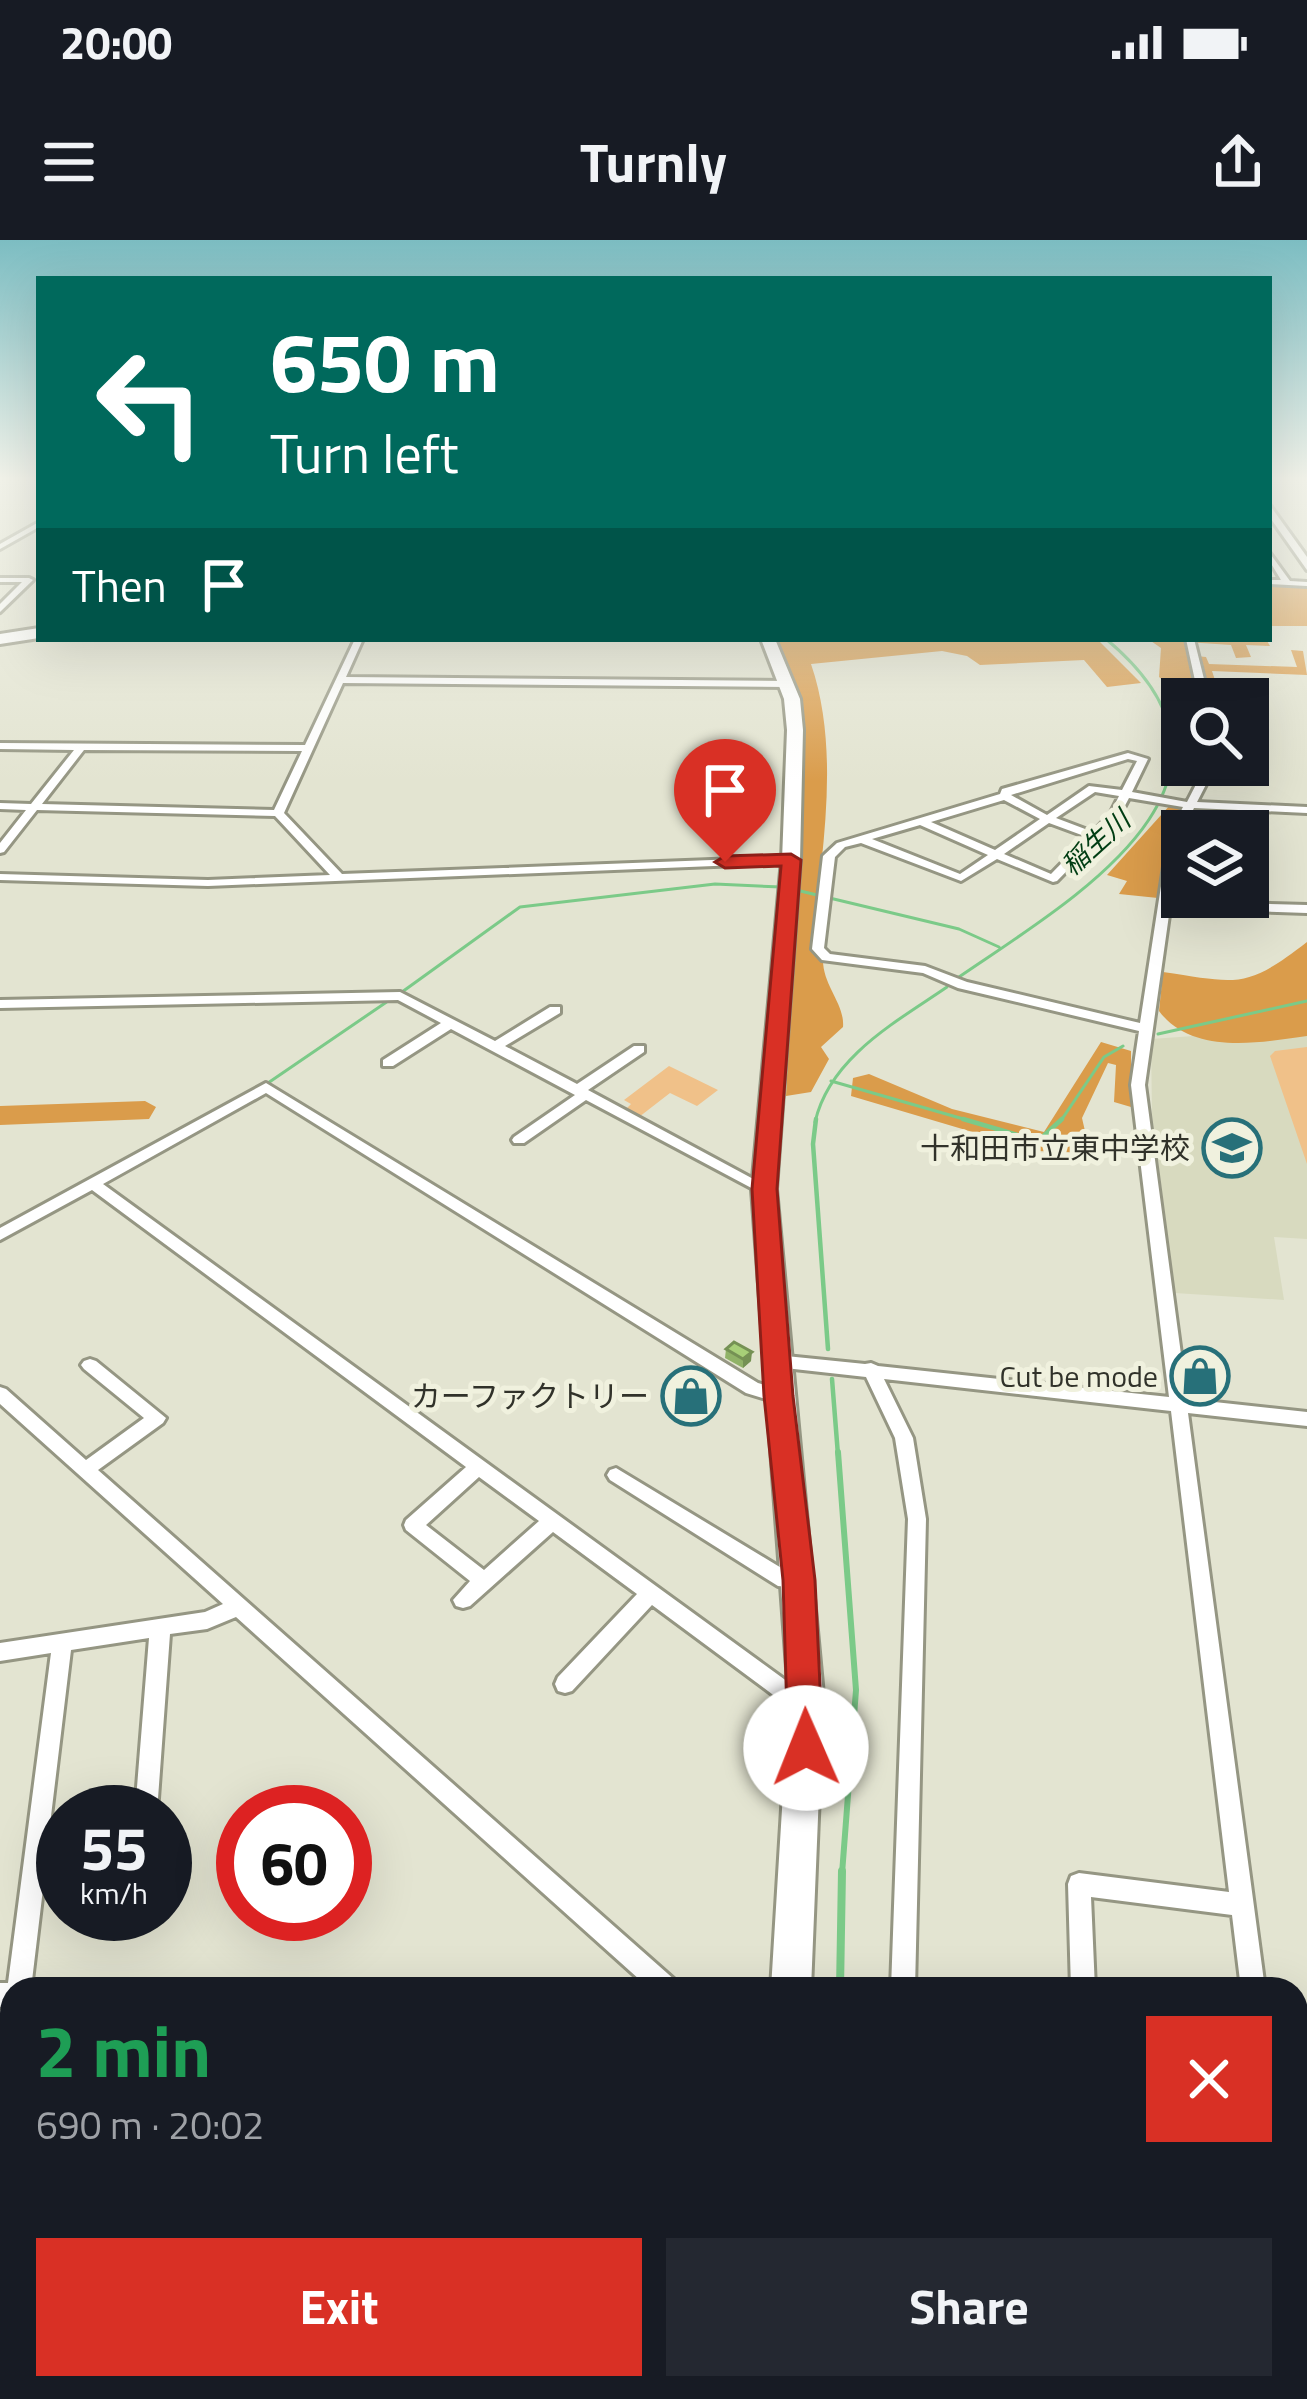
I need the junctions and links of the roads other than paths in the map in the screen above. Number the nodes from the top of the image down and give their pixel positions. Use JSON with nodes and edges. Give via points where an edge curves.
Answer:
{"nodes":[{"id":1,"x":28,"y":581,"type":"edge"},
{"id":2,"x":1272,"y":582,"type":"edge"},
{"id":3,"x":1287,"y":583,"type":"joint"},
{"id":4,"x":1307,"y":584,"type":"edge"},
{"id":5,"x":0,"y":609,"type":"edge"},
{"id":6,"x":36,"y":633,"type":"edge"},
{"id":7,"x":0,"y":639,"type":"edge"},
{"id":8,"x":358,"y":642,"type":"edge"},
{"id":9,"x":769,"y":642,"type":"edge"},
{"id":10,"x":1191,"y":642,"type":"edge"},
{"id":11,"x":1199,"y":678,"type":"edge"},
{"id":12,"x":340,"y":680,"type":"junction"},
{"id":13,"x":787,"y":684,"type":"junction"},
{"id":14,"x":0,"y":746,"type":"edge"},
{"id":15,"x":81,"y":747,"type":"junction"},
{"id":16,"x":307,"y":748,"type":"junction"},
{"id":17,"x":1199,"y":786,"type":"edge"},
{"id":18,"x":1127,"y":794,"type":"junction"},
{"id":19,"x":1005,"y":796,"type":"junction"},
{"id":20,"x":0,"y":806,"type":"edge"},
{"id":21,"x":1189,"y":806,"type":"junction"},
{"id":22,"x":34,"y":807,"type":"junction"},
{"id":23,"x":1187,"y":810,"type":"edge"},
{"id":24,"x":1307,"y":810,"type":"edge"},
{"id":25,"x":278,"y":813,"type":"junction"},
{"id":26,"x":1047,"y":819,"type":"junction"},
{"id":27,"x":922,"y":822,"type":"junction"},
{"id":28,"x":1097,"y":837,"type":"junction"},
{"id":29,"x":860,"y":839,"type":"junction"},
{"id":30,"x":0,"y":850,"type":"edge"},
{"id":31,"x":993,"y":855,"type":"junction"},
{"id":32,"x":791,"y":860,"type":"junction"},
{"id":33,"x":0,"y":877,"type":"edge"},
{"id":34,"x":339,"y":878,"type":"junction"},
{"id":35,"x":1269,"y":908,"type":"edge"},
{"id":36,"x":1307,"y":909,"type":"edge"},
{"id":37,"x":1162,"y":918,"type":"edge"},
{"id":38,"x":0,"y":1004,"type":"edge"},
{"id":39,"x":555,"y":1010,"type":"dead end"},
{"id":40,"x":451,"y":1023,"type":"junction"},
{"id":41,"x":1143,"y":1028,"type":"junction"},
{"id":42,"x":495,"y":1047,"type":"junction"},
{"id":43,"x":639,"y":1048,"type":"dead end"},
{"id":44,"x":388,"y":1063,"type":"dead end"},
{"id":45,"x":581,"y":1093,"type":"junction"},
{"id":46,"x":519,"y":1140,"type":"dead end"},
{"id":47,"x":93,"y":1184,"type":"junction"},
{"id":48,"x":764,"y":1189,"type":"junction"},
{"id":49,"x":0,"y":1235,"type":"edge"},
{"id":50,"x":776,"y":1360,"type":"junction"},
{"id":51,"x":90,"y":1366,"type":"dead end"},
{"id":52,"x":872,"y":1369,"type":"junction"},
{"id":53,"x":0,"y":1394,"type":"edge"},
{"id":54,"x":778,"y":1396,"type":"junction"},
{"id":55,"x":1177,"y":1406,"type":"junction"},
{"id":56,"x":1307,"y":1419,"type":"edge"},
{"id":57,"x":478,"y":1467,"type":"junction"},
{"id":58,"x":85,"y":1470,"type":"junction"},
{"id":59,"x":616,"y":1475,"type":"dead end"},
{"id":60,"x":552,"y":1521,"type":"junction"},
{"id":61,"x":799,"y":1580,"type":"junction"},
{"id":62,"x":484,"y":1581,"type":"junction"},
{"id":63,"x":650,"y":1593,"type":"junction"},
{"id":64,"x":463,"y":1600,"type":"dead end"},
{"id":65,"x":238,"y":1607,"type":"junction"},
{"id":66,"x":160,"y":1629,"type":"junction"},
{"id":67,"x":62,"y":1643,"type":"junction"},
{"id":68,"x":0,"y":1652,"type":"edge"},
{"id":69,"x":565,"y":1684,"type":"dead end"},
{"id":70,"x":806,"y":1695,"type":"junction"},
{"id":71,"x":55,"y":1785,"type":"edge"},
{"id":72,"x":148,"y":1785,"type":"edge"},
{"id":73,"x":1242,"y":1905,"type":"junction"},
{"id":74,"x":36,"y":1916,"type":"edge"},
{"id":75,"x":22,"y":1977,"type":"edge"},
{"id":76,"x":654,"y":1977,"type":"edge"},
{"id":77,"x":791,"y":1977,"type":"edge"},
{"id":78,"x":903,"y":1977,"type":"edge"},
{"id":79,"x":1083,"y":1977,"type":"edge"},
{"id":80,"x":1251,"y":1977,"type":"edge"}],
"edges":[{"from":1,"to":5,"type":"street"},
{"from":2,"to":3,"type":"street"},
{"from":3,"to":4,"type":"street"},
{"from":6,"to":7,"type":"highway"},
{"from":8,"to":12,"type":"street"},
{"from":9,"to":13,"type":"main road"},
{"from":10,"to":11,"type":"street"},
{"from":12,"to":13,"type":"street"},
{"from":12,"to":16,"type":"street"},
{"from":13,"to":32,"type":"main road","via":[[795,730]]},
{"from":14,"to":15,"type":"street"},
{"from":15,"to":16,"type":"street"},
{"from":15,"to":22,"type":"street"},
{"from":16,"to":25,"type":"street"},
{"from":17,"to":21,"type":"street"},
{"from":18,"to":19,"type":"street","via":[[1139,757]]},
{"from":18,"to":21,"type":"street"},
{"from":18,"to":26,"type":"street","via":[[1093,788]]},
{"from":18,"to":28,"type":"street"},
{"from":19,"to":26,"type":"street"},
{"from":19,"to":27,"type":"street"},
{"from":20,"to":22,"type":"street"},
{"from":21,"to":23,"type":"street"},
{"from":21,"to":24,"type":"street"},
{"from":22,"to":25,"type":"street"},
{"from":22,"to":30,"type":"street"},
{"from":25,"to":34,"type":"street"},
{"from":26,"to":28,"type":"street"},
{"from":26,"to":31,"type":"street"},
{"from":27,"to":29,"type":"street"},
{"from":27,"to":31,"type":"street"},
{"from":28,"to":31,"type":"street","via":[[1053,879]]},
{"from":29,"to":31,"type":"street","via":[[961,878]]},
{"from":29,"to":41,"type":"street","via":[[829,856],[819,953],[925,970]]},
{"from":32,"to":34,"type":"street"},
{"from":32,"to":48,"type":"main road"},
{"from":33,"to":34,"type":"street"},
{"from":35,"to":36,"type":"street"},
{"from":37,"to":41,"type":"street"},
{"from":38,"to":40,"type":"street","via":[[390,994]]},
{"from":39,"to":42,"type":"street"},
{"from":40,"to":42,"type":"street"},
{"from":40,"to":44,"type":"street"},
{"from":41,"to":55,"type":"street","via":[[1138,1085]]},
{"from":42,"to":45,"type":"street"},
{"from":43,"to":45,"type":"street"},
{"from":45,"to":46,"type":"street"},
{"from":45,"to":48,"type":"street"},
{"from":47,"to":49,"type":"street"},
{"from":47,"to":54,"type":"street","via":[[266,1087],[752,1388]]},
{"from":47,"to":57,"type":"street"},
{"from":48,"to":50,"type":"main road"},
{"from":50,"to":52,"type":"street"},
{"from":50,"to":54,"type":"main road"},
{"from":51,"to":58,"type":"street","via":[[157,1418]]},
{"from":52,"to":55,"type":"street"},
{"from":52,"to":78,"type":"street","via":[[904,1438],[916,1519]]},
{"from":53,"to":58,"type":"street"},
{"from":54,"to":61,"type":"main road"},
{"from":55,"to":56,"type":"street"},
{"from":55,"to":73,"type":"street"},
{"from":57,"to":60,"type":"street"},
{"from":57,"to":62,"type":"street","via":[[413,1525]]},
{"from":58,"to":65,"type":"street"},
{"from":59,"to":61,"type":"street","via":[[784,1580]]},
{"from":60,"to":62,"type":"street"},
{"from":60,"to":63,"type":"street"},
{"from":61,"to":70,"type":"main road"},
{"from":62,"to":64,"type":"street"},
{"from":63,"to":69,"type":"street"},
{"from":63,"to":70,"type":"street","via":[[783,1690]]},
{"from":65,"to":66,"type":"street"},
{"from":65,"to":76,"type":"street"},
{"from":66,"to":67,"type":"street"},
{"from":66,"to":72,"type":"street"},
{"from":67,"to":68,"type":"street"},
{"from":67,"to":71,"type":"street"},
{"from":70,"to":77,"type":"main road"},
{"from":73,"to":79,"type":"street","via":[[1079,1884]]},
{"from":73,"to":80,"type":"street"},
{"from":74,"to":75,"type":"street"}]}
